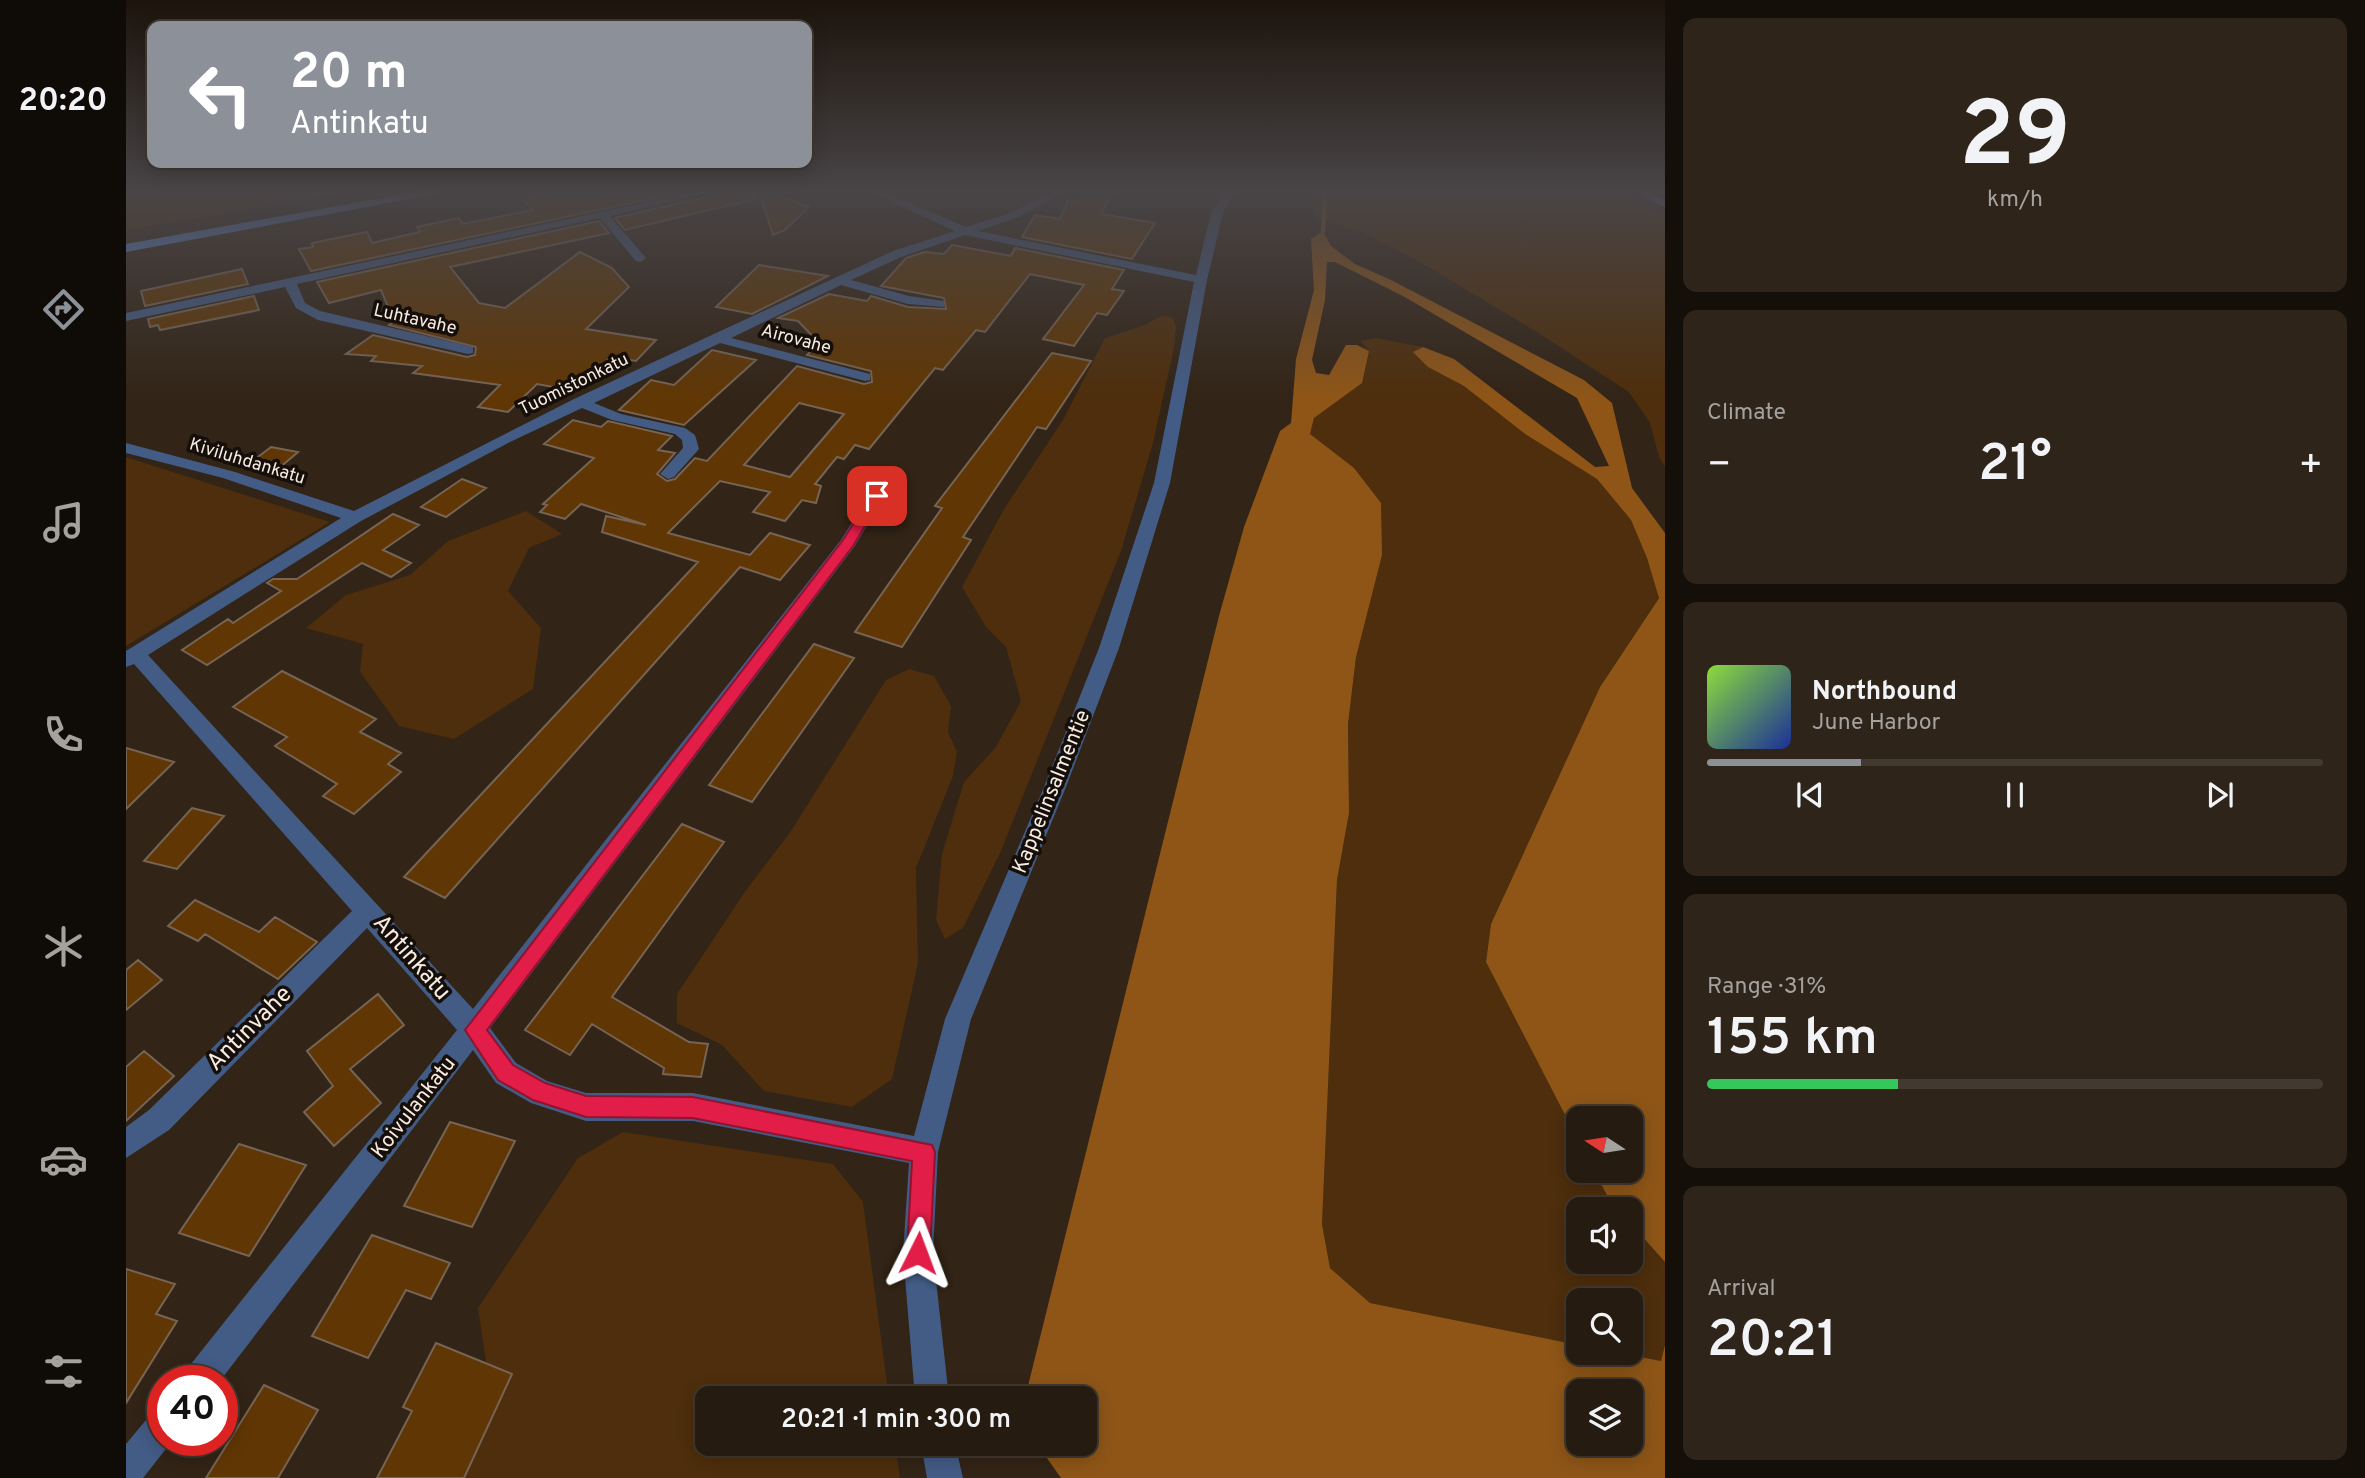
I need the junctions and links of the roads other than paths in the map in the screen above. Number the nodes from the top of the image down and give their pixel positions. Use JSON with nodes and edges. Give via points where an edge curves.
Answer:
{"nodes":[{"id":1,"x":393,"y":260,"type":"edge"},
{"id":2,"x":886,"y":260,"type":"edge"},
{"id":3,"x":1103,"y":260,"type":"edge"},
{"id":4,"x":1206,"y":260,"type":"edge"},
{"id":5,"x":1201,"y":280,"type":"junction"},
{"id":6,"x":839,"y":281,"type":"junction"},
{"id":7,"x":290,"y":282,"type":"junction"},
{"id":8,"x":939,"y":304,"type":"dead end"},
{"id":9,"x":126,"y":317,"type":"edge"},
{"id":10,"x":718,"y":338,"type":"junction"},
{"id":11,"x":468,"y":350,"type":"dead end"},
{"id":12,"x":864,"y":377,"type":"dead end"},
{"id":13,"x":579,"y":402,"type":"junction"},
{"id":14,"x":126,"y":448,"type":"edge"},
{"id":15,"x":668,"y":474,"type":"dead end"},
{"id":16,"x":877,"y":496,"type":"dead end"},
{"id":17,"x":355,"y":517,"type":"junction"},
{"id":18,"x":131,"y":657,"type":"edge"},
{"id":19,"x":369,"y":910,"type":"junction"},
{"id":20,"x":475,"y":1030,"type":"junction"},
{"id":21,"x":126,"y":1144,"type":"edge"},
{"id":22,"x":924,"y":1152,"type":"junction"},
{"id":23,"x":212,"y":1365,"type":"edge"},
{"id":24,"x":931,"y":1386,"type":"edge"},
{"id":25,"x":147,"y":1445,"type":"edge"},
{"id":26,"x":940,"y":1456,"type":"edge"},
{"id":27,"x":126,"y":1471,"type":"edge"},
{"id":28,"x":945,"y":1478,"type":"edge"}],
"edges":[{"from":1,"to":7,"type":"street"},
{"from":2,"to":6,"type":"street","name":"Tuomistonkatu"},
{"from":3,"to":5,"type":"street"},
{"from":4,"to":5,"type":"street","name":"Kappelinsalmentie"},
{"from":5,"to":22,"type":"street","name":"Kappelinsalmentie","via":[[1162,483],[1138,559],[1055,787],[958,1019]]},
{"from":6,"to":8,"type":"street"},
{"from":6,"to":10,"type":"street","name":"Tuomistonkatu"},
{"from":7,"to":9,"type":"street"},
{"from":7,"to":11,"type":"street","name":"Luhtavahe","via":[[301,309]]},
{"from":10,"to":12,"type":"street","name":"Airovahe"},
{"from":10,"to":13,"type":"street","name":"Tuomistonkatu"},
{"from":13,"to":15,"type":"street","via":[[617,417],[680,430],[690,438],[691,449]]},
{"from":13,"to":17,"type":"street","name":"Tuomistonkatu"},
{"from":14,"to":17,"type":"street","name":"Kiviluhdankatu","via":[[229,475]]},
{"from":16,"to":20,"type":"street","name":"Koivulankatu","via":[[848,543]]},
{"from":17,"to":18,"type":"street","name":"Tuomistonkatu"},
{"from":18,"to":19,"type":"street","name":"Antinkatu"},
{"from":19,"to":20,"type":"street","name":"Antinkatu"},
{"from":19,"to":21,"type":"street","name":"Antinvahe","via":[[159,1120]]},
{"from":20,"to":22,"type":"street","name":"Antinkatu","via":[[506,1073],[541,1093],[586,1107],[693,1107]]},
{"from":20,"to":23,"type":"street","name":"Koivulankatu"},
{"from":22,"to":24,"type":"street","name":"Kappelinsalmentie","via":[[918,1253]]},
{"from":25,"to":27,"type":"street"},
{"from":26,"to":28,"type":"street"}]}
